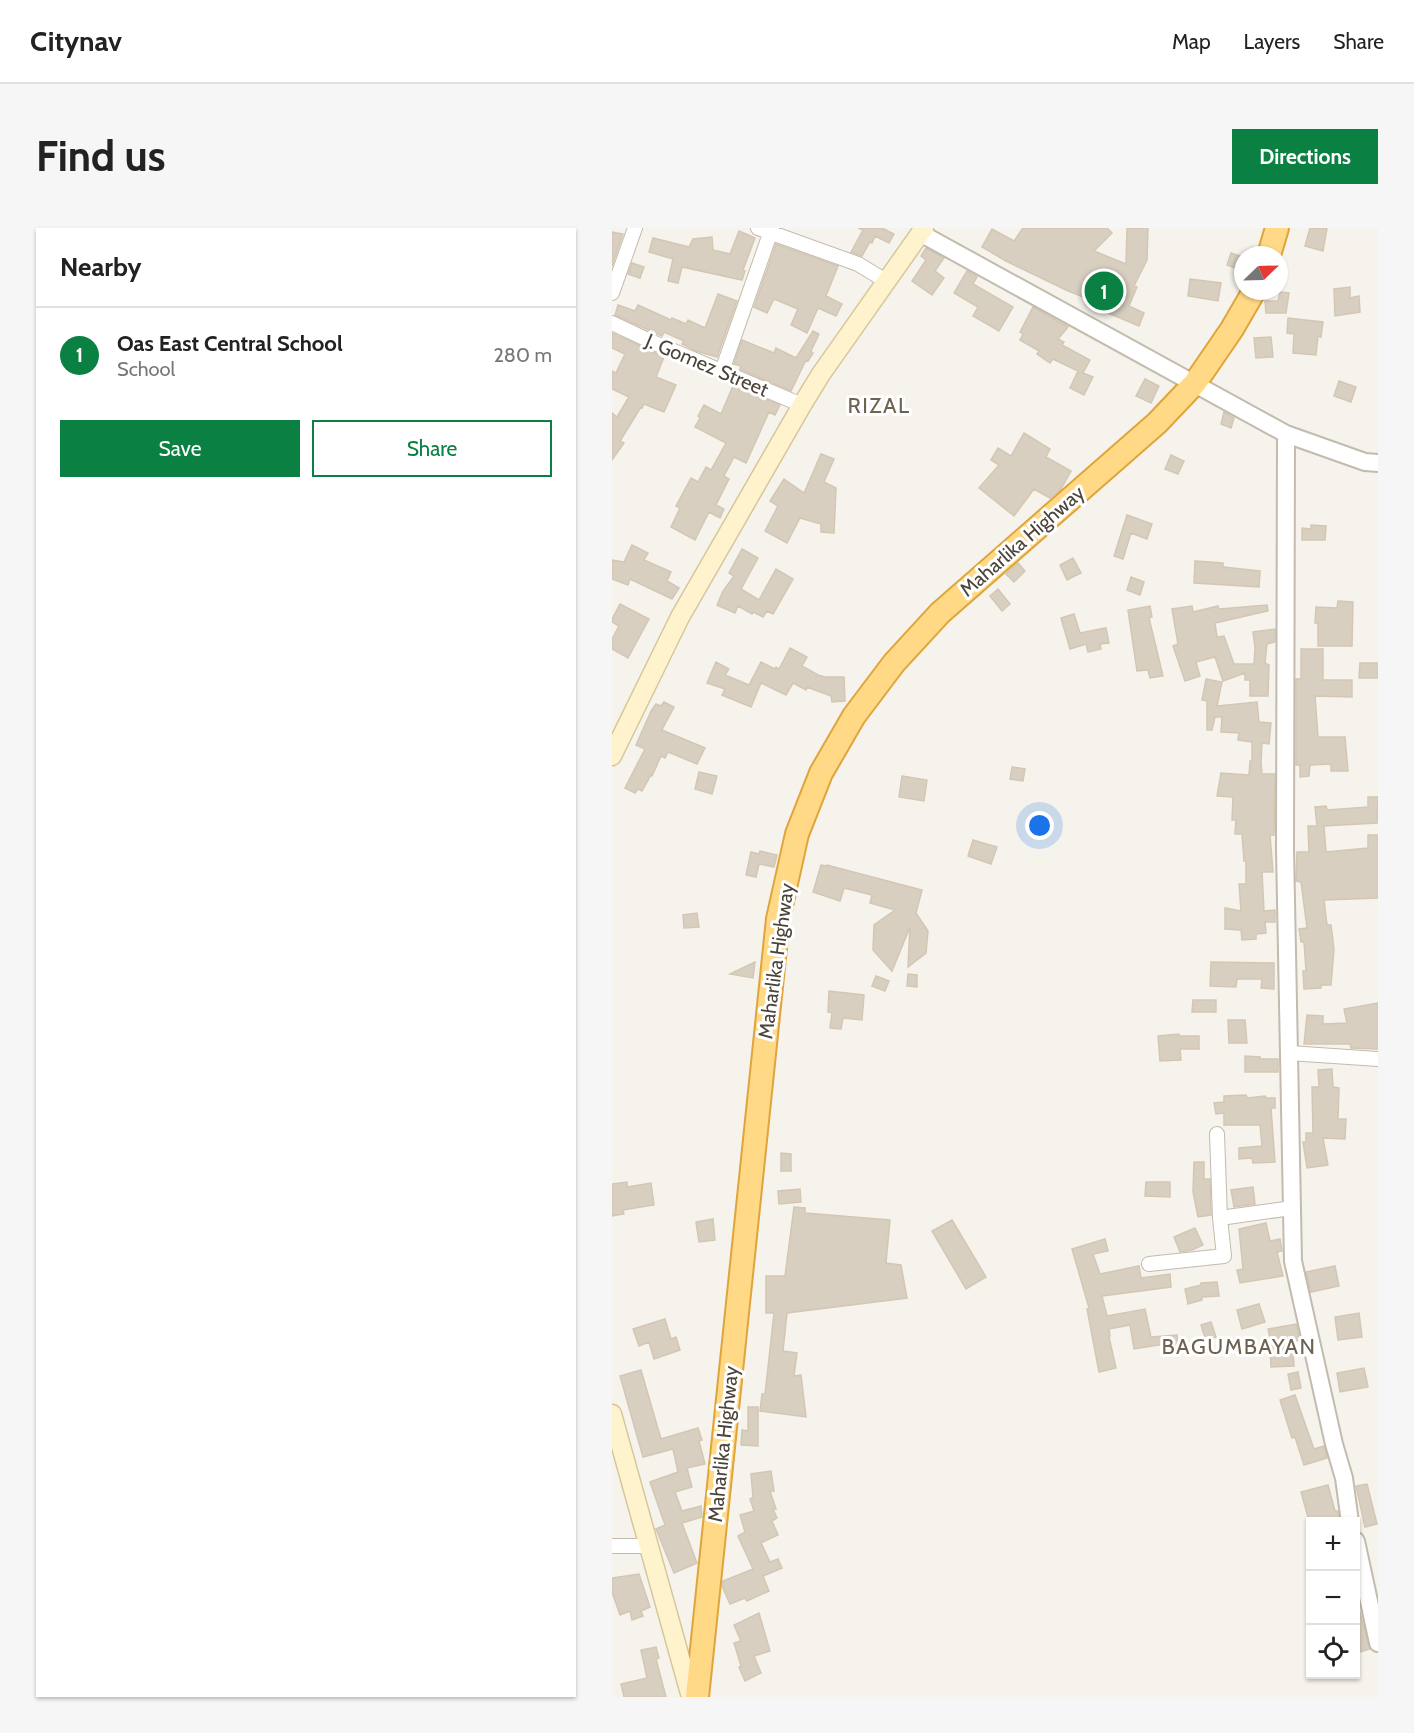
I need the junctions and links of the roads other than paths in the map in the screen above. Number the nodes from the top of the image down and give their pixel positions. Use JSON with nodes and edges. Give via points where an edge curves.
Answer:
{"nodes":[{"id":1,"x":635,"y":228,"type":"edge"},
{"id":2,"x":1277,"y":228,"type":"edge"},
{"id":3,"x":767,"y":229,"type":"edge"},
{"id":4,"x":918,"y":230,"type":"edge"},
{"id":5,"x":1272,"y":246,"type":"edge"},
{"id":6,"x":886,"y":281,"type":"junction"},
{"id":7,"x":612,"y":293,"type":"edge"},
{"id":8,"x":1249,"y":300,"type":"edge"},
{"id":9,"x":612,"y":323,"type":"edge"},
{"id":10,"x":722,"y":371,"type":"junction"},
{"id":11,"x":1195,"y":383,"type":"junction"},
{"id":12,"x":802,"y":405,"type":"junction"},
{"id":13,"x":1286,"y":434,"type":"junction"},
{"id":14,"x":1378,"y":463,"type":"edge"},
{"id":15,"x":612,"y":756,"type":"edge"},
{"id":16,"x":1289,"y":1053,"type":"junction"},
{"id":17,"x":1378,"y":1059,"type":"edge"},
{"id":18,"x":1217,"y":1134,"type":"dead end"},
{"id":19,"x":1292,"y":1208,"type":"junction"},
{"id":20,"x":1220,"y":1218,"type":"junction"},
{"id":21,"x":1149,"y":1264,"type":"dead end"},
{"id":22,"x":612,"y":1414,"type":"edge"},
{"id":23,"x":1349,"y":1517,"type":"edge"},
{"id":24,"x":612,"y":1546,"type":"edge"},
{"id":25,"x":650,"y":1546,"type":"junction"},
{"id":26,"x":1360,"y":1559,"type":"edge"},
{"id":27,"x":1378,"y":1642,"type":"edge"},
{"id":28,"x":691,"y":1697,"type":"edge"},
{"id":29,"x":697,"y":1697,"type":"edge"}],
"edges":[{"from":1,"to":7,"type":"street"},
{"from":2,"to":5,"type":"highway"},
{"from":3,"to":6,"type":"street","via":[[858,264]]},
{"from":3,"to":10,"type":"street"},
{"from":4,"to":6,"type":"main road"},
{"from":4,"to":11,"type":"street"},
{"from":6,"to":12,"type":"main road"},
{"from":8,"to":11,"type":"highway","name":"Maharlika Highway"},
{"from":9,"to":10,"type":"street","name":"J. Gomez Street"},
{"from":10,"to":12,"type":"street","name":"J. Gomez Street"},
{"from":11,"to":13,"type":"street"},
{"from":11,"to":29,"type":"highway","name":"Maharlika Highway","via":[[1157,423],[940,613],[894,663],[854,716],[821,774],[797,834],[778,919]]},
{"from":12,"to":15,"type":"main road","via":[[680,617]]},
{"from":13,"to":14,"type":"street"},
{"from":13,"to":16,"type":"street","via":[[1285,849]]},
{"from":16,"to":17,"type":"street"},
{"from":16,"to":19,"type":"street"},
{"from":18,"to":20,"type":"street"},
{"from":19,"to":20,"type":"street"},
{"from":19,"to":23,"type":"street","via":[[1293,1261],[1344,1478]]},
{"from":20,"to":21,"type":"street","via":[[1224,1256]]},
{"from":22,"to":25,"type":"main road"},
{"from":24,"to":25,"type":"street"},
{"from":25,"to":28,"type":"main road"},
{"from":26,"to":27,"type":"street"}]}
